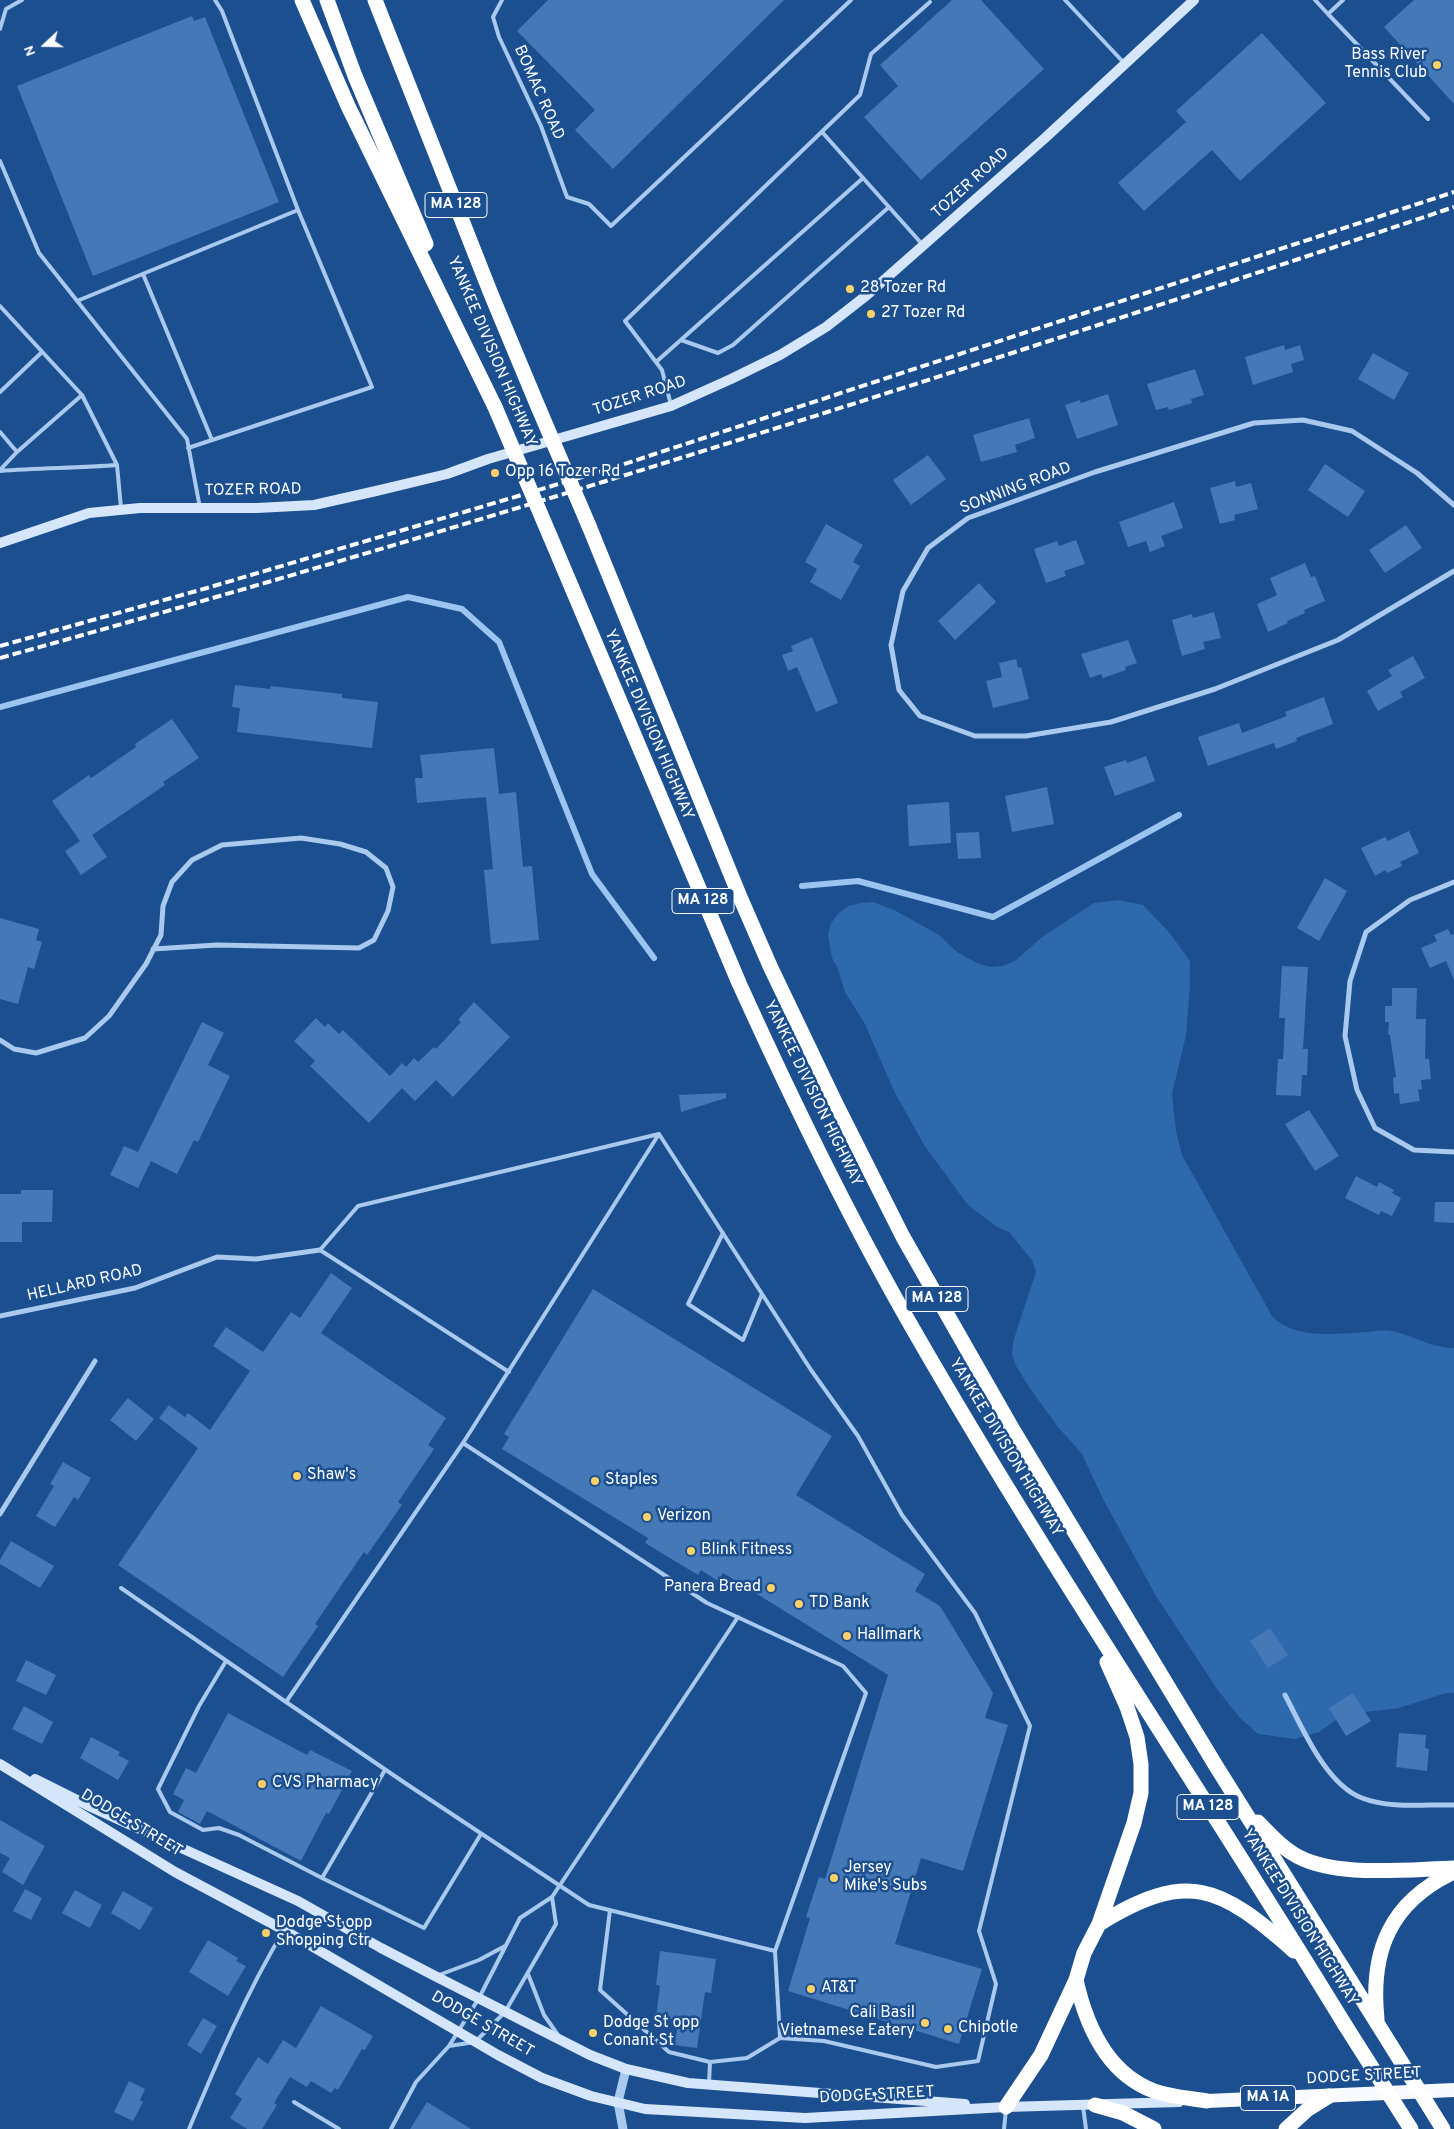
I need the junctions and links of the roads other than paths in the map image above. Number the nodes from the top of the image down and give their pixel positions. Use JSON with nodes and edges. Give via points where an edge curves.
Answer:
{"nodes":[{"id":1,"x":22,"y":0,"type":"edge"},
{"id":2,"x":215,"y":0,"type":"edge"},
{"id":3,"x":302,"y":0,"type":"edge"},
{"id":4,"x":326,"y":0,"type":"edge"},
{"id":5,"x":374,"y":0,"type":"edge"},
{"id":6,"x":851,"y":0,"type":"edge"},
{"id":7,"x":1194,"y":0,"type":"edge"},
{"id":8,"x":1315,"y":0,"type":"edge"},
{"id":9,"x":1343,"y":0,"type":"edge"},
{"id":10,"x":500,"y":1,"type":"edge"},
{"id":11,"x":1068,"y":1,"type":"edge"},
{"id":12,"x":930,"y":2,"type":"dead end"},
{"id":13,"x":1328,"y":14,"type":"junction"},
{"id":14,"x":0,"y":29,"type":"edge"},
{"id":15,"x":1125,"y":64,"type":"junction"},
{"id":16,"x":1428,"y":119,"type":"dead end"},
{"id":17,"x":822,"y":132,"type":"junction"},
{"id":18,"x":0,"y":161,"type":"edge"},
{"id":19,"x":863,"y":178,"type":"junction"},
{"id":20,"x":889,"y":207,"type":"junction"},
{"id":21,"x":298,"y":210,"type":"junction"},
{"id":22,"x":924,"y":246,"type":"junction"},
{"id":23,"x":143,"y":274,"type":"junction"},
{"id":24,"x":77,"y":301,"type":"junction"},
{"id":25,"x":0,"y":306,"type":"edge"},
{"id":26,"x":681,"y":340,"type":"junction"},
{"id":27,"x":41,"y":353,"type":"junction"},
{"id":28,"x":656,"y":362,"type":"junction"},
{"id":29,"x":0,"y":392,"type":"edge"},
{"id":30,"x":82,"y":394,"type":"junction"},
{"id":31,"x":671,"y":406,"type":"junction"},
{"id":32,"x":495,"y":407,"type":"junction"},
{"id":33,"x":0,"y":432,"type":"edge"},
{"id":34,"x":212,"y":440,"type":"junction"},
{"id":35,"x":188,"y":448,"type":"junction"},
{"id":36,"x":17,"y":452,"type":"junction"},
{"id":37,"x":117,"y":464,"type":"junction"},
{"id":38,"x":0,"y":471,"type":"edge"},
{"id":39,"x":1454,"y":505,"type":"edge"},
{"id":40,"x":200,"y":508,"type":"junction"},
{"id":41,"x":121,"y":510,"type":"junction"},
{"id":42,"x":0,"y":543,"type":"edge"},
{"id":43,"x":1454,"y":571,"type":"edge"},
{"id":44,"x":1454,"y":882,"type":"edge"},
{"id":45,"x":153,"y":949,"type":"junction"},
{"id":46,"x":0,"y":1040,"type":"edge"},
{"id":47,"x":659,"y":1134,"type":"junction"},
{"id":48,"x":1454,"y":1152,"type":"edge"},
{"id":49,"x":723,"y":1232,"type":"junction"},
{"id":50,"x":320,"y":1250,"type":"junction"},
{"id":51,"x":762,"y":1294,"type":"junction"},
{"id":52,"x":0,"y":1316,"type":"edge"},
{"id":53,"x":95,"y":1361,"type":"dead end"},
{"id":54,"x":509,"y":1372,"type":"junction"},
{"id":55,"x":463,"y":1442,"type":"junction"},
{"id":56,"x":0,"y":1514,"type":"edge"},
{"id":57,"x":122,"y":1588,"type":"dead end"},
{"id":58,"x":1070,"y":1589,"type":"junction"},
{"id":59,"x":738,"y":1617,"type":"junction"},
{"id":60,"x":226,"y":1661,"type":"junction"},
{"id":61,"x":1285,"y":1695,"type":"dead end"},
{"id":62,"x":286,"y":1702,"type":"junction"},
{"id":63,"x":0,"y":1763,"type":"edge"},
{"id":64,"x":1216,"y":1766,"type":"junction"},
{"id":65,"x":385,"y":1770,"type":"junction"},
{"id":66,"x":1454,"y":1805,"type":"edge"},
{"id":67,"x":480,"y":1834,"type":"junction"},
{"id":68,"x":1454,"y":1870,"type":"edge"},
{"id":69,"x":322,"y":1878,"type":"junction"},
{"id":70,"x":560,"y":1886,"type":"junction"},
{"id":71,"x":552,"y":1897,"type":"junction"},
{"id":72,"x":610,"y":1910,"type":"junction"},
{"id":73,"x":1099,"y":1924,"type":"junction"},
{"id":74,"x":284,"y":1930,"type":"junction"},
{"id":75,"x":506,"y":1946,"type":"junction"},
{"id":76,"x":775,"y":1951,"type":"junction"},
{"id":77,"x":1308,"y":1964,"type":"junction"},
{"id":78,"x":528,"y":1974,"type":"junction"},
{"id":79,"x":435,"y":1976,"type":"junction"},
{"id":80,"x":1076,"y":1980,"type":"junction"},
{"id":81,"x":479,"y":1998,"type":"junction"},
{"id":82,"x":505,"y":2012,"type":"junction"},
{"id":83,"x":1377,"y":2023,"type":"junction"},
{"id":84,"x":457,"y":2031,"type":"junction"},
{"id":85,"x":780,"y":2038,"type":"junction"},
{"id":86,"x":562,"y":2041,"type":"junction"},
{"id":87,"x":475,"y":2042,"type":"junction"},
{"id":88,"x":449,"y":2046,"type":"junction"},
{"id":89,"x":710,"y":2062,"type":"junction"},
{"id":90,"x":626,"y":2068,"type":"junction"},
{"id":91,"x":709,"y":2084,"type":"junction"},
{"id":92,"x":1454,"y":2090,"type":"edge"},
{"id":93,"x":1329,"y":2096,"type":"junction"},
{"id":94,"x":1207,"y":2101,"type":"junction"},
{"id":95,"x":294,"y":2102,"type":"dead end"},
{"id":96,"x":618,"y":2102,"type":"junction"},
{"id":97,"x":1089,"y":2105,"type":"junction"},
{"id":98,"x":1006,"y":2107,"type":"junction"},
{"id":99,"x":189,"y":2129,"type":"edge"},
{"id":100,"x":339,"y":2129,"type":"edge"},
{"id":101,"x":391,"y":2129,"type":"edge"},
{"id":102,"x":623,"y":2129,"type":"edge"},
{"id":103,"x":1004,"y":2129,"type":"edge"},
{"id":104,"x":1086,"y":2129,"type":"edge"},
{"id":105,"x":1154,"y":2129,"type":"edge"},
{"id":106,"x":1286,"y":2129,"type":"edge"},
{"id":107,"x":1411,"y":2129,"type":"edge"},
{"id":108,"x":1443,"y":2129,"type":"edge"}],
"edges":[{"from":1,"to":14,"type":"lane","via":[[6,9]]},
{"from":2,"to":21,"type":"lane"},
{"from":3,"to":32,"type":"highway","via":[[348,106]]},
{"from":4,"to":32,"type":"highway","name":"YANKEE DIVISION HIGHWAY","number":"MA 128"},
{"from":5,"to":64,"type":"highway","name":"YANKEE DIVISION HIGHWAY","number":"MA 128","bridge":true,"via":[[491,294],[748,914],[803,1035],[938,1300]]},
{"from":6,"to":10,"type":"lane","name":"BOMAC ROAD","via":[[611,226],[589,204],[567,198],[541,126],[499,37],[493,17]]},
{"from":7,"to":15,"type":"main road","name":"TOZER ROAD"},
{"from":8,"to":13,"type":"lane"},
{"from":9,"to":13,"type":"lane"},
{"from":11,"to":15,"type":"lane"},
{"from":12,"to":17,"type":"lane","via":[[871,54],[860,95]]},
{"from":13,"to":16,"type":"lane"},
{"from":15,"to":22,"type":"main road","name":"TOZER ROAD"},
{"from":17,"to":19,"type":"lane"},
{"from":17,"to":28,"type":"lane","via":[[625,321]]},
{"from":18,"to":24,"type":"lane","via":[[39,253]]},
{"from":19,"to":20,"type":"lane"},
{"from":19,"to":26,"type":"lane"},
{"from":20,"to":22,"type":"lane"},
{"from":20,"to":26,"type":"lane","via":[[733,345],[718,354]]},
{"from":21,"to":23,"type":"lane"},
{"from":21,"to":34,"type":"lane","via":[[372,387]]},
{"from":22,"to":31,"type":"main road","name":"TOZER ROAD","via":[[826,327],[780,355]]},
{"from":23,"to":24,"type":"lane"},
{"from":23,"to":34,"type":"lane"},
{"from":24,"to":35,"type":"lane","via":[[187,439]]},
{"from":25,"to":27,"type":"lane"},
{"from":26,"to":28,"type":"lane"},
{"from":27,"to":29,"type":"lane"},
{"from":27,"to":30,"type":"lane"},
{"from":28,"to":31,"type":"lane","via":[[662,370]]},
{"from":30,"to":36,"type":"lane"},
{"from":30,"to":37,"type":"lane"},
{"from":31,"to":40,"type":"main road","name":"TOZER ROAD","via":[[447,474],[314,505]]},
{"from":32,"to":58,"type":"highway","name":"YANKEE DIVISION HIGHWAY","number":"MA 128","bridge":true,"via":[[770,1052],[911,1326]]},
{"from":33,"to":36,"type":"lane"},
{"from":34,"to":35,"type":"lane"},
{"from":35,"to":40,"type":"lane"},
{"from":36,"to":38,"type":"lane"},
{"from":37,"to":38,"type":"lane"},
{"from":37,"to":41,"type":"lane"},
{"from":39,"to":43,"type":"street","name":"SONNING ROAD","via":[[1417,473],[1352,431],[1303,420],[1254,423],[1095,472],[968,518],[928,548],[903,591],[891,645],[899,690],[920,716],[974,736],[1026,736],[1111,722],[1215,689],[1338,640]]},
{"from":40,"to":41,"type":"main road","name":"TOZER ROAD"},
{"from":41,"to":42,"type":"main road","name":"TOZER ROAD","via":[[89,513]]},
{"from":44,"to":48,"type":"street","via":[[1410,900],[1366,932],[1350,981],[1345,1036],[1357,1090],[1375,1128],[1414,1150]]},
{"from":45,"to":45,"type":"street","via":[[161,935],[163,906],[172,882],[192,860],[222,845],[301,838],[340,844],[366,852],[386,868],[393,887],[388,911],[374,940],[359,948],[217,945]]},
{"from":45,"to":46,"type":"street","via":[[110,1016],[84,1038],[36,1053],[14,1049]]},
{"from":47,"to":49,"type":"lane"},
{"from":47,"to":50,"type":"lane","via":[[358,1206]]},
{"from":47,"to":54,"type":"lane"},
{"from":49,"to":51,"type":"lane"},
{"from":49,"to":51,"type":"lane","via":[[688,1304],[743,1340]]},
{"from":50,"to":52,"type":"street","name":"HELLARD ROAD","via":[[256,1258],[217,1257],[135,1288]]},
{"from":50,"to":54,"type":"lane"},
{"from":51,"to":85,"type":"lane","via":[[858,1436],[902,1514],[975,1613],[1030,1726],[979,1931],[996,1984],[978,2061],[936,2067],[824,2040]]},
{"from":53,"to":56,"type":"street"},
{"from":54,"to":55,"type":"lane"},
{"from":55,"to":59,"type":"lane","via":[[707,1603]]},
{"from":55,"to":62,"type":"lane"},
{"from":57,"to":60,"type":"lane"},
{"from":58,"to":73,"type":"highway","via":[[1127,1707],[1137,1737],[1141,1764],[1134,1823]]},
{"from":58,"to":77,"type":"highway","name":"YANKEE DIVISION HIGHWAY","number":"MA 128"},
{"from":59,"to":70,"type":"lane"},
{"from":59,"to":76,"type":"lane","via":[[843,1666],[866,1693]]},
{"from":60,"to":62,"type":"lane"},
{"from":60,"to":69,"type":"lane","via":[[199,1706],[158,1789],[170,1812],[202,1830],[219,1828],[239,1835]]},
{"from":61,"to":66,"type":"street","via":[[1308,1740],[1328,1769],[1362,1798],[1394,1805]]},
{"from":62,"to":65,"type":"lane"},
{"from":63,"to":74,"type":"main road","name":"DODGE STREET","number":"MA 1A","via":[[175,1872]]},
{"from":63,"to":79,"type":"main road","name":"DODGE STREET","number":"MA 1A","via":[[298,1901]]},
{"from":64,"to":68,"type":"highway","via":[[1276,1840],[1308,1861],[1346,1869]]},
{"from":64,"to":83,"type":"highway","name":"YANKEE DIVISION HIGHWAY","number":"MA 128"},
{"from":65,"to":67,"type":"lane"},
{"from":65,"to":69,"type":"lane"},
{"from":67,"to":69,"type":"lane","via":[[424,1928]]},
{"from":67,"to":70,"type":"lane"},
{"from":68,"to":83,"type":"highway","via":[[1418,1894],[1389,1929],[1380,1949],[1375,1977]]},
{"from":70,"to":71,"type":"lane"},
{"from":70,"to":72,"type":"lane","via":[[589,1905]]},
{"from":71,"to":75,"type":"lane","via":[[520,1918]]},
{"from":71,"to":78,"type":"lane","via":[[556,1924]]},
{"from":72,"to":76,"type":"lane"},
{"from":72,"to":89,"type":"lane","via":[[600,1990],[669,2052]]},
{"from":73,"to":77,"type":"highway","via":[[1142,1900],[1193,1890],[1217,1896],[1237,1906]]},
{"from":73,"to":80,"type":"highway","via":[[1084,1953]]},
{"from":74,"to":84,"type":"main road","name":"DODGE STREET","number":"MA 1A"},
{"from":74,"to":99,"type":"lane","via":[[233,2029]]},
{"from":75,"to":79,"type":"lane"},
{"from":75,"to":81,"type":"lane"},
{"from":76,"to":85,"type":"lane"},
{"from":77,"to":107,"type":"highway","name":"YANKEE DIVISION HIGHWAY","number":"MA 128","bridge":true},
{"from":78,"to":82,"type":"lane"},
{"from":78,"to":86,"type":"lane","via":[[544,2015]]},
{"from":79,"to":81,"type":"main road","name":"DODGE STREET","number":"MA 1A"},
{"from":80,"to":94,"type":"highway","via":[[1090,2030],[1116,2065],[1134,2081],[1153,2090]]},
{"from":80,"to":98,"type":"highway","via":[[1041,2055]]},
{"from":81,"to":82,"type":"main road","name":"DODGE STREET","number":"MA 1A"},
{"from":81,"to":84,"type":"lane"},
{"from":82,"to":86,"type":"main road","name":"DODGE STREET","number":"MA 1A"},
{"from":82,"to":87,"type":"lane"},
{"from":83,"to":108,"type":"highway","name":"YANKEE DIVISION HIGHWAY","number":"MA 128","bridge":true},
{"from":84,"to":87,"type":"main road","name":"DODGE STREET","number":"MA 1A"},
{"from":84,"to":88,"type":"lane"},
{"from":85,"to":89,"type":"lane","via":[[748,2058]]},
{"from":86,"to":90,"type":"main road","name":"DODGE STREET","number":"MA 1A"},
{"from":87,"to":88,"type":"lane"},
{"from":87,"to":96,"type":"main road","name":"DODGE STREET","number":"MA 1A","via":[[542,2078]]},
{"from":88,"to":101,"type":"lane","via":[[416,2082]]},
{"from":89,"to":91,"type":"lane"},
{"from":90,"to":91,"type":"main road","name":"DODGE STREET","number":"MA 1A","via":[[688,2083]]},
{"from":90,"to":96,"type":"street"},
{"from":91,"to":98,"type":"main road","name":"DODGE STREET","number":"MA 1A"},
{"from":92,"to":93,"type":"highway","name":"DODGE STREET","number":"MA 1A"},
{"from":93,"to":94,"type":"highway","name":"DODGE STREET","number":"MA 1A"},
{"from":93,"to":106,"type":"highway"},
{"from":94,"to":97,"type":"main road","name":"DODGE STREET","number":"MA 1A"},
{"from":95,"to":100,"type":"lane"},
{"from":96,"to":98,"type":"main road","name":"DODGE STREET","number":"MA 1A","via":[[645,2109],[805,2118]]},
{"from":96,"to":102,"type":"street"},
{"from":97,"to":98,"type":"main road","name":"DODGE STREET","number":"MA 1A"},
{"from":97,"to":104,"type":"lane"},
{"from":97,"to":105,"type":"highway","via":[[1124,2113]]},
{"from":98,"to":103,"type":"lane"}]}
